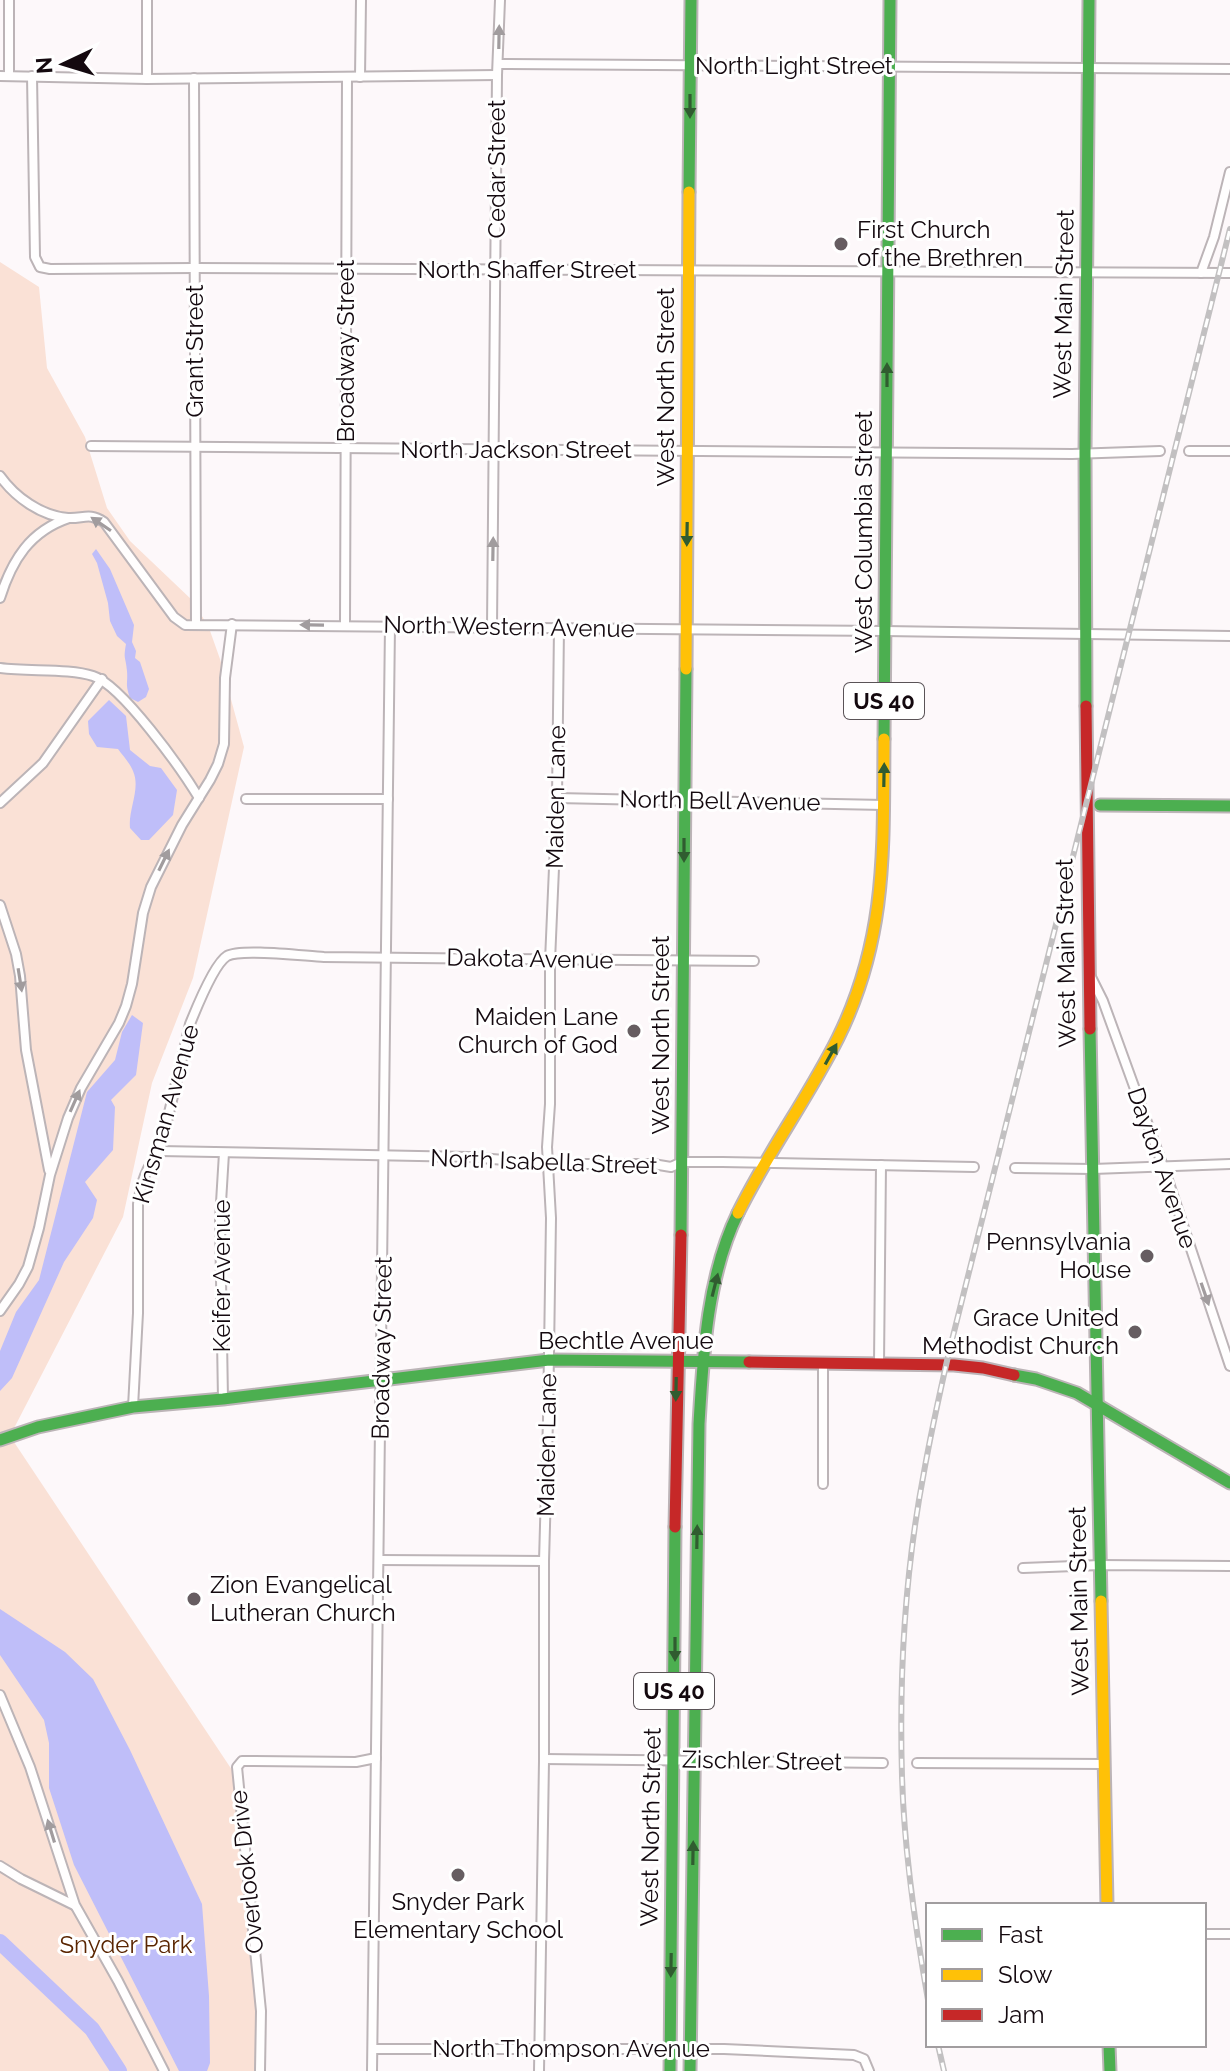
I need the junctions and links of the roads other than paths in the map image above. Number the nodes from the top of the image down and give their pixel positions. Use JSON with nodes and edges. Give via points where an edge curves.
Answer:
{"nodes":[{"id":1,"x":9,"y":0,"type":"edge"},
{"id":2,"x":147,"y":0,"type":"edge"},
{"id":3,"x":361,"y":0,"type":"edge"},
{"id":4,"x":500,"y":0,"type":"edge"},
{"id":5,"x":691,"y":0,"type":"edge"},
{"id":6,"x":890,"y":0,"type":"edge"},
{"id":7,"x":1089,"y":0,"type":"edge"},
{"id":8,"x":499,"y":64,"type":"junction"},
{"id":9,"x":690,"y":65,"type":"junction"},
{"id":10,"x":890,"y":66,"type":"junction"},
{"id":11,"x":1089,"y":68,"type":"junction"},
{"id":12,"x":1230,"y":69,"type":"edge"},
{"id":13,"x":497,"y":75,"type":"junction"},
{"id":14,"x":4,"y":76,"type":"edge"},
{"id":15,"x":32,"y":76,"type":"junction"},
{"id":16,"x":347,"y":77,"type":"junction"},
{"id":17,"x":360,"y":77,"type":"junction"},
{"id":18,"x":194,"y":78,"type":"junction"},
{"id":19,"x":147,"y":79,"type":"junction"},
{"id":20,"x":1230,"y":172,"type":"edge"},
{"id":21,"x":194,"y":268,"type":"junction"},
{"id":22,"x":346,"y":269,"type":"junction"},
{"id":23,"x":496,"y":270,"type":"junction"},
{"id":24,"x":689,"y":271,"type":"junction"},
{"id":25,"x":888,"y":272,"type":"junction"},
{"id":26,"x":1087,"y":273,"type":"junction"},
{"id":27,"x":1201,"y":273,"type":"junction"},
{"id":28,"x":1230,"y":273,"type":"edge"},
{"id":29,"x":91,"y":446,"type":"dead end"},
{"id":30,"x":195,"y":447,"type":"junction"},
{"id":31,"x":345,"y":448,"type":"junction"},
{"id":32,"x":494,"y":450,"type":"junction"},
{"id":33,"x":687,"y":451,"type":"junction"},
{"id":34,"x":1160,"y":451,"type":"dead end"},
{"id":35,"x":1189,"y":451,"type":"dead end"},
{"id":36,"x":1230,"y":451,"type":"edge"},
{"id":37,"x":887,"y":452,"type":"junction"},
{"id":38,"x":1085,"y":453,"type":"junction"},
{"id":39,"x":0,"y":476,"type":"edge"},
{"id":40,"x":69,"y":518,"type":"junction"},
{"id":41,"x":0,"y":598,"type":"edge"},
{"id":42,"x":196,"y":624,"type":"junction"},
{"id":43,"x":232,"y":624,"type":"junction"},
{"id":44,"x":345,"y":625,"type":"junction"},
{"id":45,"x":390,"y":626,"type":"junction"},
{"id":46,"x":492,"y":627,"type":"junction"},
{"id":47,"x":559,"y":627,"type":"junction"},
{"id":48,"x":686,"y":630,"type":"junction"},
{"id":49,"x":885,"y":631,"type":"junction"},
{"id":50,"x":1085,"y":634,"type":"junction"},
{"id":51,"x":1230,"y":636,"type":"edge"},
{"id":52,"x":0,"y":668,"type":"edge"},
{"id":53,"x":102,"y":679,"type":"junction"},
{"id":54,"x":199,"y":798,"type":"junction"},
{"id":55,"x":557,"y":798,"type":"junction"},
{"id":56,"x":246,"y":799,"type":"dead end"},
{"id":57,"x":388,"y":799,"type":"junction"},
{"id":58,"x":685,"y":801,"type":"junction"},
{"id":59,"x":0,"y":803,"type":"edge"},
{"id":60,"x":884,"y":805,"type":"junction"},
{"id":61,"x":1100,"y":805,"type":"dead end"},
{"id":62,"x":1230,"y":806,"type":"edge"},
{"id":63,"x":0,"y":905,"type":"edge"},
{"id":64,"x":305,"y":956,"type":"joint"},
{"id":65,"x":386,"y":958,"type":"junction"},
{"id":66,"x":550,"y":961,"type":"junction"},
{"id":67,"x":683,"y":961,"type":"junction"},
{"id":68,"x":754,"y":961,"type":"dead end"},
{"id":69,"x":1089,"y":972,"type":"junction"},
{"id":70,"x":160,"y":1151,"type":"junction"},
{"id":71,"x":224,"y":1153,"type":"junction"},
{"id":72,"x":384,"y":1156,"type":"junction"},
{"id":73,"x":682,"y":1162,"type":"junction"},
{"id":74,"x":766,"y":1162,"type":"junction"},
{"id":75,"x":549,"y":1164,"type":"junction"},
{"id":76,"x":1230,"y":1164,"type":"edge"},
{"id":77,"x":881,"y":1165,"type":"junction"},
{"id":78,"x":974,"y":1167,"type":"dead end"},
{"id":79,"x":1163,"y":1167,"type":"junction"},
{"id":80,"x":1015,"y":1168,"type":"dead end"},
{"id":81,"x":1093,"y":1169,"type":"junction"},
{"id":82,"x":50,"y":1175,"type":"junction"},
{"id":83,"x":0,"y":1311,"type":"edge"},
{"id":84,"x":549,"y":1360,"type":"junction"},
{"id":85,"x":677,"y":1360,"type":"junction"},
{"id":86,"x":702,"y":1362,"type":"junction"},
{"id":87,"x":823,"y":1363,"type":"junction"},
{"id":88,"x":879,"y":1364,"type":"junction"},
{"id":89,"x":1230,"y":1366,"type":"edge"},
{"id":90,"x":382,"y":1380,"type":"junction"},
{"id":91,"x":223,"y":1399,"type":"junction"},
{"id":92,"x":1097,"y":1404,"type":"junction"},
{"id":93,"x":133,"y":1407,"type":"junction"},
{"id":94,"x":5,"y":1438,"type":"edge"},
{"id":95,"x":1230,"y":1483,"type":"edge"},
{"id":96,"x":823,"y":1484,"type":"dead end"},
{"id":97,"x":379,"y":1560,"type":"junction"},
{"id":98,"x":544,"y":1561,"type":"junction"},
{"id":99,"x":1100,"y":1565,"type":"junction"},
{"id":100,"x":1230,"y":1566,"type":"edge"},
{"id":101,"x":1023,"y":1568,"type":"dead end"},
{"id":102,"x":0,"y":1695,"type":"edge"},
{"id":103,"x":376,"y":1758,"type":"junction"},
{"id":104,"x":544,"y":1759,"type":"junction"},
{"id":105,"x":673,"y":1759,"type":"junction"},
{"id":106,"x":694,"y":1759,"type":"junction"},
{"id":107,"x":883,"y":1763,"type":"dead end"},
{"id":108,"x":917,"y":1763,"type":"dead end"},
{"id":109,"x":1104,"y":1764,"type":"junction"},
{"id":110,"x":0,"y":1866,"type":"edge"},
{"id":111,"x":1107,"y":1903,"type":"edge"},
{"id":112,"x":75,"y":1905,"type":"junction"},
{"id":113,"x":1206,"y":1934,"type":"edge"},
{"id":114,"x":1230,"y":1934,"type":"edge"},
{"id":115,"x":1109,"y":2047,"type":"edge"},
{"id":116,"x":373,"y":2049,"type":"junction"},
{"id":117,"x":670,"y":2049,"type":"junction"},
{"id":118,"x":690,"y":2049,"type":"junction"},
{"id":119,"x":540,"y":2050,"type":"junction"},
{"id":120,"x":164,"y":2071,"type":"edge"},
{"id":121,"x":260,"y":2071,"type":"edge"},
{"id":122,"x":372,"y":2071,"type":"edge"},
{"id":123,"x":539,"y":2071,"type":"edge"},
{"id":124,"x":670,"y":2071,"type":"edge"},
{"id":125,"x":690,"y":2071,"type":"edge"},
{"id":126,"x":869,"y":2071,"type":"edge"},
{"id":127,"x":1110,"y":2071,"type":"edge"}],
"edges":[{"from":1,"to":14,"type":"street"},
{"from":2,"to":19,"type":"street"},
{"from":3,"to":17,"type":"street"},
{"from":8,"to":4,"type":"street","name":"Cedar Street","one_way":true},
{"from":5,"to":9,"type":"main road","name":"West North Street","number":"US 40"},
{"from":6,"to":10,"type":"main road","name":"West Columbia Street","number":"US 40"},
{"from":7,"to":11,"type":"main road","name":"West Main Street"},
{"from":8,"to":9,"type":"street","name":"North Light Street"},
{"from":8,"to":13,"type":"street","name":"Cedar Street"},
{"from":9,"to":10,"type":"street","name":"North Light Street"},
{"from":9,"to":24,"type":"main road","name":"West North Street","number":"US 40","one_way":true},
{"from":10,"to":11,"type":"street","name":"North Light Street"},
{"from":10,"to":25,"type":"main road","name":"West Columbia Street","number":"US 40"},
{"from":11,"to":12,"type":"street","name":"North Light Street"},
{"from":11,"to":26,"type":"main road","name":"West Main Street"},
{"from":13,"to":17,"type":"street"},
{"from":13,"to":23,"type":"street","name":"Cedar Street"},
{"from":14,"to":15,"type":"street"},
{"from":15,"to":19,"type":"street"},
{"from":15,"to":21,"type":"street","name":"North Shaffer Street","via":[[34,244],[40,267]]},
{"from":16,"to":17,"type":"street"},
{"from":16,"to":18,"type":"street"},
{"from":16,"to":22,"type":"street","name":"Broadway Street"},
{"from":18,"to":19,"type":"street"},
{"from":18,"to":21,"type":"street","name":"Grant Street"},
{"from":20,"to":27,"type":"street"},
{"from":21,"to":22,"type":"street","name":"North Shaffer Street"},
{"from":21,"to":30,"type":"street","name":"Grant Street"},
{"from":22,"to":23,"type":"street","name":"North Shaffer Street"},
{"from":22,"to":31,"type":"street","name":"Broadway Street"},
{"from":23,"to":24,"type":"street","name":"North Shaffer Street"},
{"from":23,"to":32,"type":"street","name":"Cedar Street"},
{"from":24,"to":25,"type":"street","name":"North Shaffer Street"},
{"from":24,"to":33,"type":"main road","name":"West North Street","number":"US 40"},
{"from":25,"to":26,"type":"street","name":"North Shaffer Street"},
{"from":37,"to":25,"type":"main road","name":"West Columbia Street","number":"US 40","one_way":true},
{"from":26,"to":27,"type":"street","name":"North Shaffer Street"},
{"from":26,"to":38,"type":"main road","name":"West Main Street"},
{"from":27,"to":28,"type":"street","name":"North Shaffer Street"},
{"from":29,"to":30,"type":"street","name":"North Jackson Street"},
{"from":30,"to":31,"type":"street","name":"North Jackson Street"},
{"from":30,"to":42,"type":"street","name":"Grant Street"},
{"from":31,"to":32,"type":"street","name":"North Jackson Street"},
{"from":31,"to":44,"type":"street","name":"Broadway Street"},
{"from":32,"to":33,"type":"street","name":"North Jackson Street"},
{"from":46,"to":32,"type":"street","name":"Cedar Street","one_way":true},
{"from":33,"to":37,"type":"street","name":"North Jackson Street"},
{"from":33,"to":48,"type":"main road","name":"West North Street","number":"US 40","one_way":true},
{"from":34,"to":38,"type":"street","name":"North Jackson Street"},
{"from":35,"to":36,"type":"street"},
{"from":37,"to":38,"type":"street","name":"North Jackson Street"},
{"from":37,"to":49,"type":"main road","name":"West Columbia Street","number":"US 40"},
{"from":38,"to":50,"type":"main road","name":"West Main Street"},
{"from":39,"to":40,"type":"street","via":[[22,500]]},
{"from":40,"to":41,"type":"street","via":[[28,542]]},
{"from":42,"to":40,"type":"street","one_way":true,"via":[[185,625],[174,617],[104,522],[90,516]]},
{"from":42,"to":43,"type":"street","name":"North Western Avenue"},
{"from":44,"to":43,"type":"street","name":"North Western Avenue","one_way":true},
{"from":43,"to":54,"type":"street","via":[[224,744]]},
{"from":44,"to":45,"type":"street","name":"North Western Avenue"},
{"from":45,"to":46,"type":"street","name":"North Western Avenue"},
{"from":45,"to":57,"type":"street","name":"Broadway Street"},
{"from":46,"to":47,"type":"street","name":"North Western Avenue"},
{"from":47,"to":48,"type":"street","name":"North Western Avenue"},
{"from":47,"to":55,"type":"street","name":"Maiden Lane"},
{"from":48,"to":49,"type":"street","name":"North Western Avenue"},
{"from":48,"to":58,"type":"main road","name":"West North Street","number":"US 40"},
{"from":49,"to":50,"type":"street","name":"North Western Avenue"},
{"from":60,"to":49,"type":"main road","name":"West Columbia Street","number":"US 40","one_way":true},
{"from":50,"to":51,"type":"street","name":"North Western Avenue"},
{"from":50,"to":69,"type":"main road","name":"West Main Street"},
{"from":52,"to":53,"type":"street"},
{"from":53,"to":54,"type":"street","via":[[165,748]]},
{"from":53,"to":59,"type":"street","via":[[43,763]]},
{"from":82,"to":54,"type":"street","one_way":true,"via":[[81,1088],[126,1006],[151,887]]},
{"from":55,"to":58,"type":"street","name":"North Bell Avenue"},
{"from":55,"to":66,"type":"street","name":"Maiden Lane"},
{"from":56,"to":57,"type":"street"},
{"from":57,"to":65,"type":"street","name":"Broadway Street"},
{"from":58,"to":60,"type":"street","name":"North Bell Avenue"},
{"from":58,"to":67,"type":"main road","name":"West North Street","number":"US 40","one_way":true},
{"from":74,"to":60,"type":"main road","name":"West Columbia Street","number":"US 40","one_way":true,"via":[[840,1038],[861,987],[880,903]]},
{"from":61,"to":62,"type":"main road"},
{"from":63,"to":82,"type":"street","one_way":true,"via":[[16,954],[26,1050]]},
{"from":64,"to":65,"type":"street","name":"Dakota Avenue"},
{"from":64,"to":70,"type":"street","name":"Kinsman Avenue","via":[[241,953],[219,964],[190,1024]]},
{"from":65,"to":66,"type":"street","name":"Dakota Avenue"},
{"from":65,"to":72,"type":"street","name":"Broadway Street"},
{"from":66,"to":67,"type":"street","name":"Dakota Avenue"},
{"from":66,"to":75,"type":"street","name":"Maiden Lane"},
{"from":67,"to":68,"type":"street","name":"Dakota Avenue"},
{"from":67,"to":73,"type":"main road","name":"West North Street","number":"US 40"},
{"from":69,"to":79,"type":"street","name":"Dayton Avenue"},
{"from":69,"to":81,"type":"main road","name":"West Main Street"},
{"from":70,"to":71,"type":"street","name":"North Isabella Street"},
{"from":70,"to":93,"type":"street","name":"Kinsman Avenue","via":[[144,1176],[138,1204]]},
{"from":71,"to":72,"type":"street","name":"North Isabella Street"},
{"from":71,"to":91,"type":"street","name":"Keifer Avenue"},
{"from":72,"to":75,"type":"street","name":"North Isabella Street"},
{"from":72,"to":90,"type":"street","name":"Broadway Street"},
{"from":73,"to":74,"type":"street","name":"North Isabella Street"},
{"from":73,"to":75,"type":"street","name":"North Isabella Street","via":[[671,1167]]},
{"from":73,"to":85,"type":"main road","name":"West North Street","number":"US 40"},
{"from":74,"to":77,"type":"street","name":"North Isabella Street"},
{"from":86,"to":74,"type":"main road","name":"West Columbia Street","number":"US 40","one_way":true,"via":[[726,1240]]},
{"from":75,"to":84,"type":"street","name":"Maiden Lane"},
{"from":76,"to":79,"type":"street"},
{"from":77,"to":78,"type":"street","name":"North Isabella Street"},
{"from":77,"to":88,"type":"street"},
{"from":79,"to":81,"type":"street"},
{"from":79,"to":89,"type":"street","name":"Dayton Avenue","one_way":true},
{"from":80,"to":81,"type":"street"},
{"from":81,"to":92,"type":"main road","name":"West Main Street"},
{"from":82,"to":83,"type":"street","via":[[28,1267]]},
{"from":84,"to":85,"type":"main road","name":"Bechtle Avenue"},
{"from":84,"to":90,"type":"main road","name":"Bechtle Avenue"},
{"from":84,"to":98,"type":"street","name":"Maiden Lane"},
{"from":85,"to":86,"type":"main road","name":"Bechtle Avenue"},
{"from":85,"to":105,"type":"main road","name":"West North Street","number":"US 40","one_way":true},
{"from":86,"to":87,"type":"main road","name":"Bechtle Avenue"},
{"from":106,"to":86,"type":"main road","name":"West North Street","number":"US 40","one_way":true},
{"from":87,"to":88,"type":"main road","name":"Bechtle Avenue"},
{"from":87,"to":96,"type":"street"},
{"from":88,"to":92,"type":"main road","name":"Bechtle Avenue","via":[[983,1368],[1036,1379]]},
{"from":90,"to":91,"type":"main road","name":"Bechtle Avenue"},
{"from":90,"to":97,"type":"street","name":"Broadway Street"},
{"from":91,"to":93,"type":"main road","name":"Bechtle Avenue"},
{"from":92,"to":95,"type":"main road","name":"Bechtle Avenue"},
{"from":92,"to":99,"type":"main road","name":"West Main Street"},
{"from":93,"to":94,"type":"main road","name":"Bechtle Avenue"},
{"from":97,"to":98,"type":"street"},
{"from":97,"to":103,"type":"street","name":"Broadway Street"},
{"from":98,"to":104,"type":"street","name":"Maiden Lane"},
{"from":99,"to":100,"type":"street"},
{"from":99,"to":101,"type":"street"},
{"from":99,"to":109,"type":"main road","name":"West Main Street"},
{"from":112,"to":102,"type":"street","one_way":true,"via":[[30,1767]]},
{"from":103,"to":116,"type":"street","name":"Broadway Street"},
{"from":103,"to":121,"type":"street","name":"Overlook Drive","via":[[242,1761],[237,1767],[261,2011]]},
{"from":104,"to":105,"type":"street","name":"Zischler Street"},
{"from":104,"to":119,"type":"street","name":"Maiden Lane"},
{"from":105,"to":106,"type":"street","name":"Zischler Street"},
{"from":105,"to":117,"type":"main road","name":"West North Street","number":"US 40","one_way":true},
{"from":106,"to":107,"type":"street","name":"Zischler Street"},
{"from":118,"to":106,"type":"main road","name":"West North Street","number":"US 40","one_way":true},
{"from":108,"to":109,"type":"street"},
{"from":109,"to":111,"type":"main road","name":"West Main Street"},
{"from":110,"to":112,"type":"street"},
{"from":112,"to":120,"type":"street"},
{"from":113,"to":114,"type":"street"},
{"from":115,"to":127,"type":"main road"},
{"from":116,"to":119,"type":"street","name":"North Thompson Avenue"},
{"from":116,"to":122,"type":"street","name":"Broadway Street"},
{"from":117,"to":118,"type":"street","name":"North Thompson Avenue"},
{"from":117,"to":119,"type":"street","name":"North Thompson Avenue"},
{"from":117,"to":124,"type":"main road","name":"West North Street","number":"US 40"},
{"from":118,"to":125,"type":"main road","name":"West North Street","number":"US 40"},
{"from":118,"to":126,"type":"street","name":"North Thompson Avenue","via":[[854,2055],[864,2059]]},
{"from":119,"to":123,"type":"street","name":"Maiden Lane"}]}
